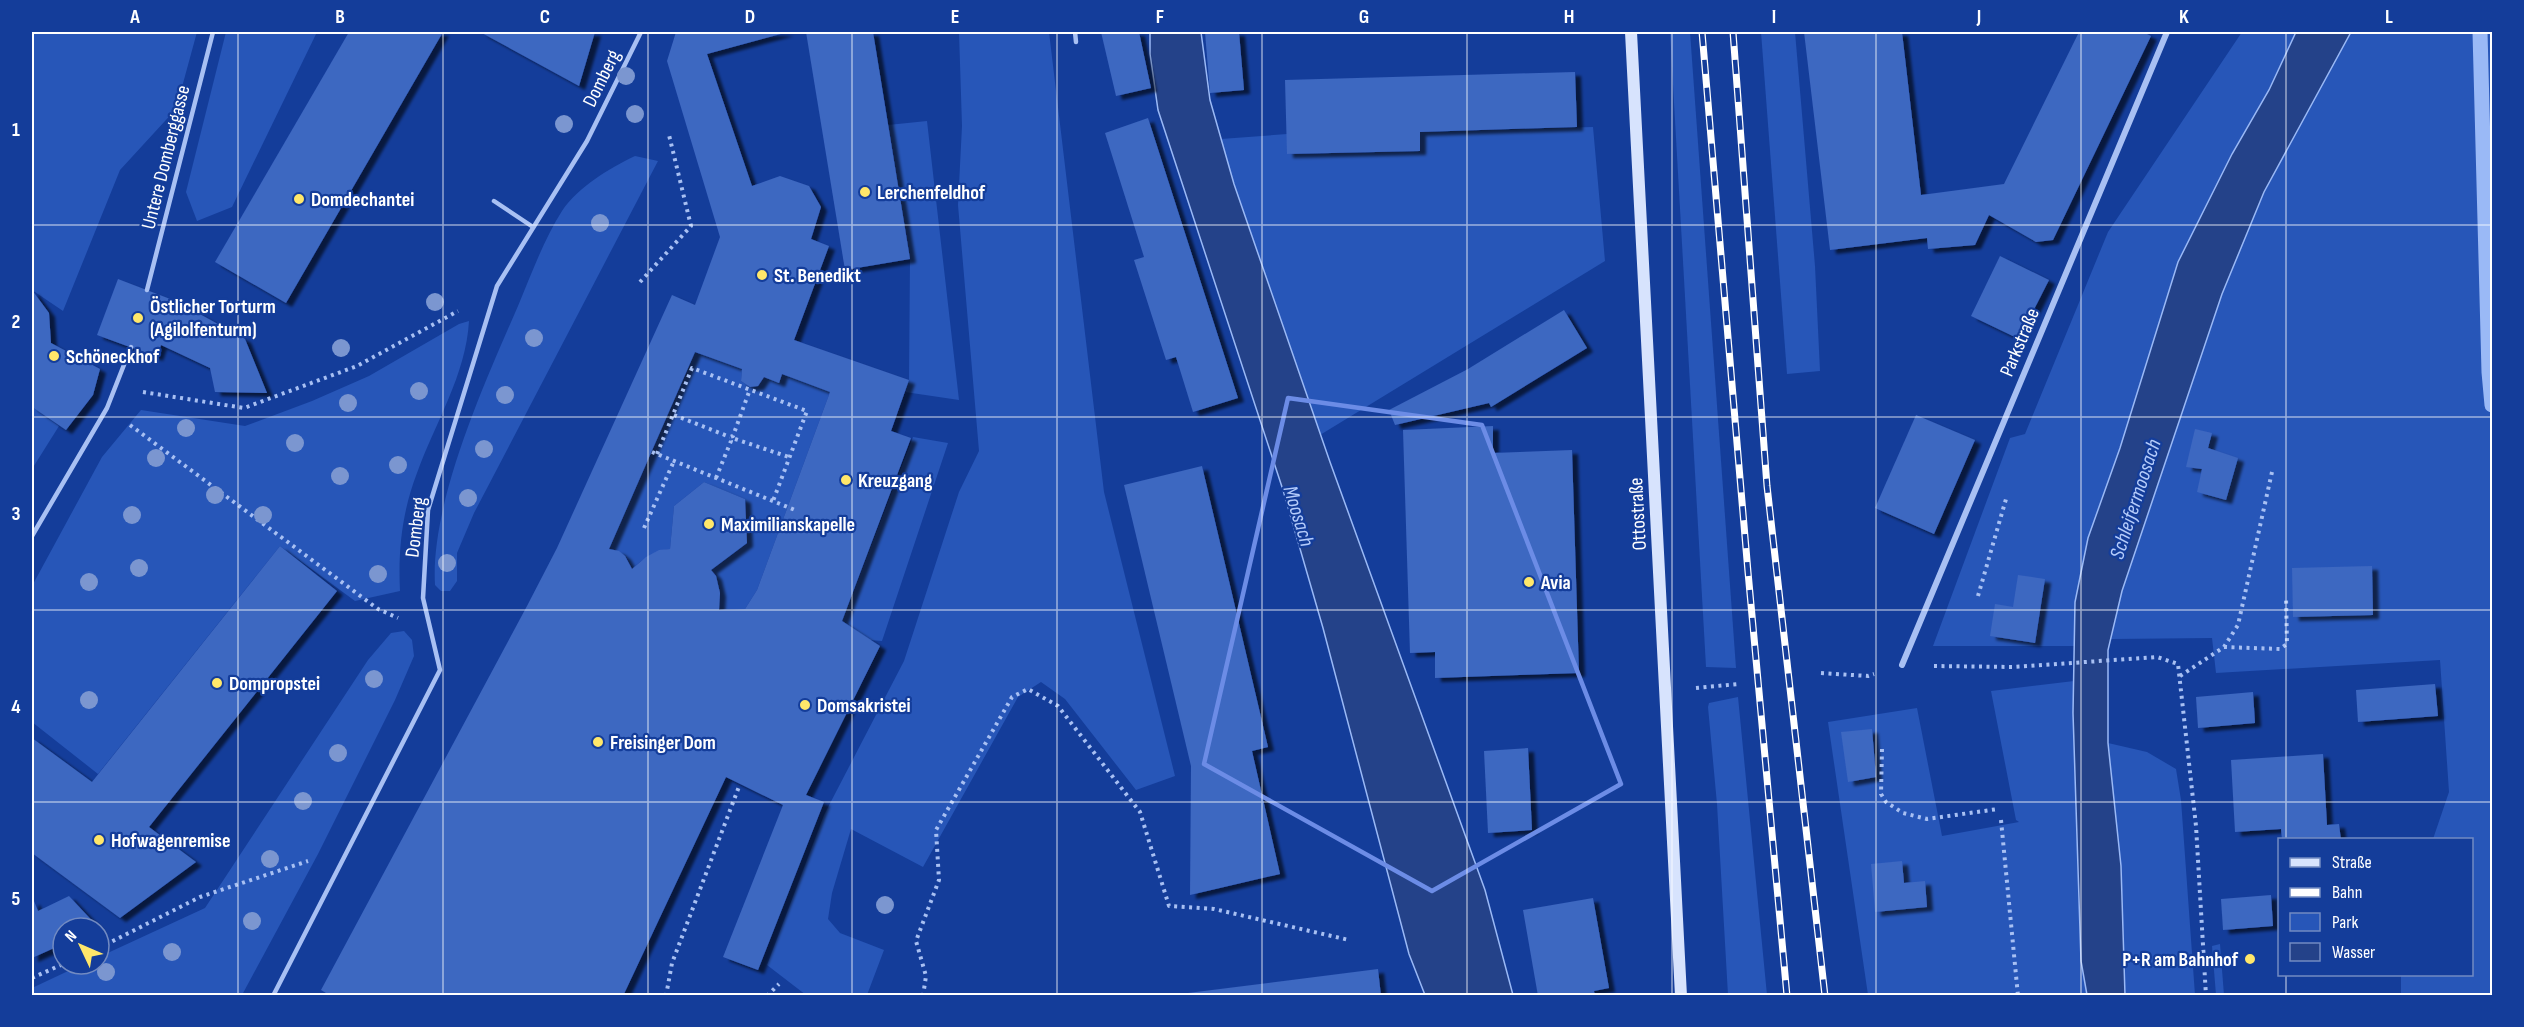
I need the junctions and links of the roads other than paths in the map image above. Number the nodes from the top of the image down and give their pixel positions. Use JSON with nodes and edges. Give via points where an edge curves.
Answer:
{"nodes":[{"id":1,"x":213,"y":32,"type":"edge"},
{"id":2,"x":641,"y":32,"type":"edge"},
{"id":3,"x":1075,"y":32,"type":"edge"},
{"id":4,"x":1631,"y":32,"type":"edge"},
{"id":5,"x":2167,"y":32,"type":"edge"},
{"id":6,"x":1076,"y":42,"type":"dead end"},
{"id":7,"x":494,"y":201,"type":"dead end"},
{"id":8,"x":533,"y":227,"type":"junction"},
{"id":9,"x":147,"y":290,"type":"dead end"},
{"id":10,"x":131,"y":347,"type":"dead end"},
{"id":11,"x":32,"y":536,"type":"edge"},
{"id":12,"x":1902,"y":665,"type":"road end"},
{"id":13,"x":273,"y":996,"type":"edge"},
{"id":14,"x":1681,"y":996,"type":"edge"}],
"edges":[{"from":1,"to":9,"type":"lane","name":"Untere Domberggasse"},
{"from":2,"to":8,"type":"lane","name":"Domberg","via":[[587,141]]},
{"from":3,"to":6,"type":"lane"},
{"from":4,"to":14,"type":"main road","name":"Ottostraße"},
{"from":5,"to":12,"type":"street","name":"Parkstraße"},
{"from":7,"to":8,"type":"lane"},
{"from":8,"to":13,"type":"lane","name":"Domberg","via":[[497,286],[428,510],[423,598],[440,670]]},
{"from":10,"to":11,"type":"lane","via":[[107,408]]}]}
